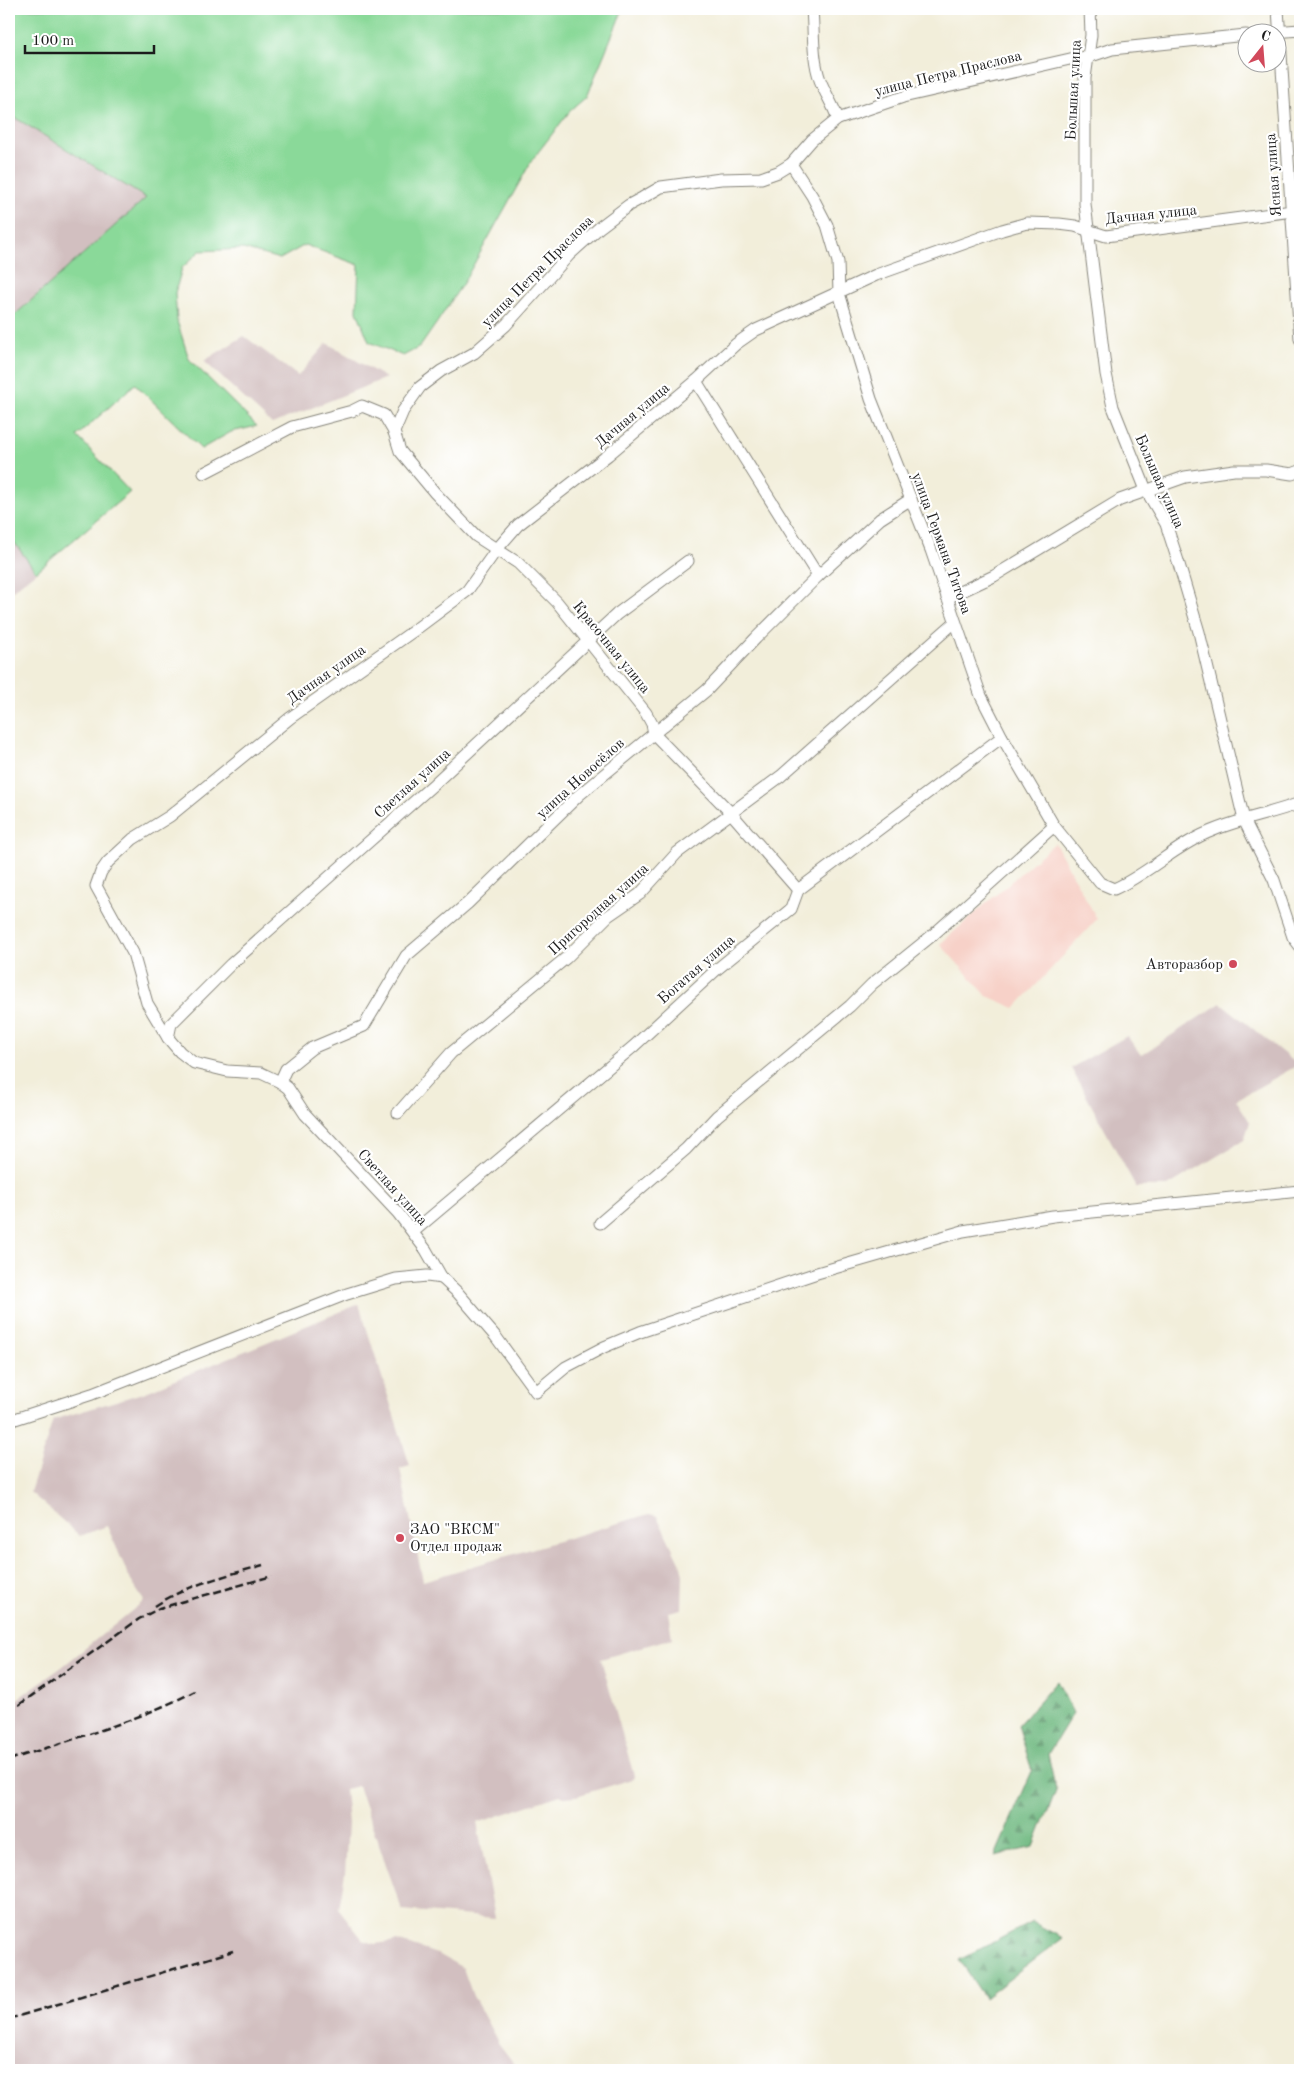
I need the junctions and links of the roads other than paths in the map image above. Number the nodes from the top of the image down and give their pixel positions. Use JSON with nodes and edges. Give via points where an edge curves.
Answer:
{"nodes":[{"id":1,"x":812,"y":9,"type":"edge"},
{"id":2,"x":1090,"y":9,"type":"edge"},
{"id":3,"x":1278,"y":9,"type":"edge"},
{"id":4,"x":1277,"y":22,"type":"edge"},
{"id":5,"x":1300,"y":30,"type":"edge"},
{"id":6,"x":1286,"y":31,"type":"edge"},
{"id":7,"x":1236,"y":36,"type":"edge"},
{"id":8,"x":1088,"y":57,"type":"junction"},
{"id":9,"x":1280,"y":72,"type":"edge"},
{"id":10,"x":838,"y":119,"type":"junction"},
{"id":11,"x":791,"y":164,"type":"junction"},
{"id":12,"x":1295,"y":211,"type":"edge"},
{"id":13,"x":1089,"y":232,"type":"junction"},
{"id":14,"x":839,"y":293,"type":"junction"},
{"id":15,"x":1300,"y":338,"type":"edge"},
{"id":16,"x":696,"y":381,"type":"junction"},
{"id":17,"x":394,"y":432,"type":"junction"},
{"id":18,"x":1300,"y":471,"type":"edge"},
{"id":19,"x":204,"y":473,"type":"dead end"},
{"id":20,"x":1146,"y":490,"type":"junction"},
{"id":21,"x":911,"y":499,"type":"junction"},
{"id":22,"x":497,"y":549,"type":"junction"},
{"id":23,"x":688,"y":561,"type":"dead end"},
{"id":24,"x":818,"y":576,"type":"junction"},
{"id":25,"x":946,"y":598,"type":"junction"},
{"id":26,"x":955,"y":622,"type":"junction"},
{"id":27,"x":588,"y":642,"type":"junction"},
{"id":28,"x":654,"y":734,"type":"junction"},
{"id":29,"x":1002,"y":737,"type":"junction"},
{"id":30,"x":1300,"y":803,"type":"edge"},
{"id":31,"x":731,"y":813,"type":"junction"},
{"id":32,"x":1244,"y":820,"type":"junction"},
{"id":33,"x":1054,"y":826,"type":"junction"},
{"id":34,"x":96,"y":886,"type":"joint"},
{"id":35,"x":798,"y":890,"type":"junction"},
{"id":36,"x":1300,"y":946,"type":"edge"},
{"id":37,"x":168,"y":1038,"type":"junction"},
{"id":38,"x":280,"y":1082,"type":"junction"},
{"id":39,"x":398,"y":1113,"type":"dead end"},
{"id":40,"x":1300,"y":1191,"type":"edge"},
{"id":41,"x":600,"y":1223,"type":"dead end"},
{"id":42,"x":413,"y":1232,"type":"junction"},
{"id":43,"x":442,"y":1278,"type":"junction"},
{"id":44,"x":9,"y":1421,"type":"edge"}],
"edges":[{"from":1,"to":10,"type":"street","via":[[820,80]]},
{"from":2,"to":8,"type":"street","name":"Большая улица"},
{"from":3,"to":4,"type":"street","name":"Ясная улица"},
{"from":5,"to":6,"type":"street"},
{"from":7,"to":8,"type":"street","name":"улица Петра Праслова","via":[[1112,49]]},
{"from":8,"to":10,"type":"street","name":"улица Петра Праслова","via":[[903,97]]},
{"from":8,"to":13,"type":"street","name":"Большая улица","via":[[1085,204]]},
{"from":9,"to":12,"type":"street","name":"Ясная улица"},
{"from":10,"to":11,"type":"street","name":"улица Петра Праслова","via":[[812,140]]},
{"from":11,"to":14,"type":"street","name":"улица Германа Титова","via":[[827,225],[838,262]]},
{"from":11,"to":17,"type":"street","name":"улица Петра Праслова","via":[[761,178],[721,179],[662,187],[629,205],[570,255],[506,326],[474,353],[420,387],[403,411]]},
{"from":12,"to":13,"type":"street","name":"Дачная улица","via":[[1106,236]]},
{"from":12,"to":15,"type":"street","name":"Ясная улица"},
{"from":13,"to":14,"type":"street","name":"Дачная улица","via":[[1059,224],[1028,224],[1002,230],[876,275]]},
{"from":13,"to":20,"type":"street","name":"Большая улица","via":[[1113,407]]},
{"from":14,"to":16,"type":"street","name":"Дачная улица","via":[[756,330]]},
{"from":14,"to":21,"type":"street","name":"улица Германа Титова","via":[[871,399]]},
{"from":16,"to":22,"type":"street","name":"Дачная улица","via":[[518,525]]},
{"from":16,"to":24,"type":"street"},
{"from":17,"to":19,"type":"street","via":[[384,415],[362,406],[292,428]]},
{"from":17,"to":22,"type":"street","name":"Красочная улица","via":[[400,450],[435,493],[476,536]]},
{"from":18,"to":20,"type":"street","via":[[1292,474],[1234,470],[1185,477]]},
{"from":20,"to":25,"type":"street","via":[[1120,500],[994,576]]},
{"from":20,"to":32,"type":"street","name":"Большая улица","via":[[1166,524],[1196,623]]},
{"from":21,"to":24,"type":"street","name":"улица Новосёлов","via":[[880,519]]},
{"from":21,"to":25,"type":"street","name":"улица Германа Титова"},
{"from":22,"to":27,"type":"street","name":"Красочная улица","via":[[518,563],[557,602]]},
{"from":22,"to":34,"type":"street","name":"Дачная улица","via":[[467,591],[290,718],[170,816],[132,840],[108,862]]},
{"from":23,"to":27,"type":"street","name":"Светлая улица","via":[[617,614]]},
{"from":24,"to":28,"type":"street","name":"улица Новосёлов","via":[[707,690]]},
{"from":25,"to":26,"type":"street","name":"улица Германа Титова"},
{"from":26,"to":29,"type":"street","name":"улица Германа Титова","via":[[981,696]]},
{"from":26,"to":31,"type":"street","name":"Пригородная улица","via":[[781,776]]},
{"from":27,"to":28,"type":"street","name":"Красочная улица","via":[[646,713]]},
{"from":27,"to":37,"type":"street","name":"Светлая улица","via":[[224,971],[170,1024]]},
{"from":28,"to":31,"type":"street","name":"Красочная улица"},
{"from":28,"to":38,"type":"street","name":"улица Новосёлов","via":[[579,795],[468,904],[406,956],[364,1026],[312,1048],[286,1069]]},
{"from":29,"to":33,"type":"street","name":"улица Германа Титова"},
{"from":29,"to":35,"type":"street","name":"Богатая улица"},
{"from":30,"to":32,"type":"street"},
{"from":31,"to":35,"type":"street","name":"Красочная улица"},
{"from":31,"to":39,"type":"street","name":"Пригородная улица","via":[[677,853],[640,894],[608,916],[566,958],[451,1053]]},
{"from":32,"to":33,"type":"street","name":"улица Германа Титова","via":[[1210,831],[1114,888],[1100,883]]},
{"from":32,"to":36,"type":"street","name":"Большая улица","via":[[1274,880],[1292,938]]},
{"from":33,"to":41,"type":"street","via":[[934,934],[717,1116],[686,1149]]},
{"from":34,"to":37,"type":"street","name":"Светлая улица","via":[[133,953],[147,1003]]},
{"from":35,"to":42,"type":"street","name":"Богатая улица","via":[[791,909]]},
{"from":37,"to":38,"type":"street","name":"Светлая улица","via":[[194,1063],[227,1071],[261,1073]]},
{"from":38,"to":42,"type":"street","name":"Светлая улица"},
{"from":40,"to":43,"type":"street","name":"Светлая улица","via":[[1053,1216],[963,1231],[817,1273],[640,1332],[566,1367],[536,1392],[496,1337]]},
{"from":42,"to":43,"type":"street","name":"Светлая улица"},
{"from":43,"to":44,"type":"street","via":[[396,1279],[347,1294],[92,1394]]}]}
